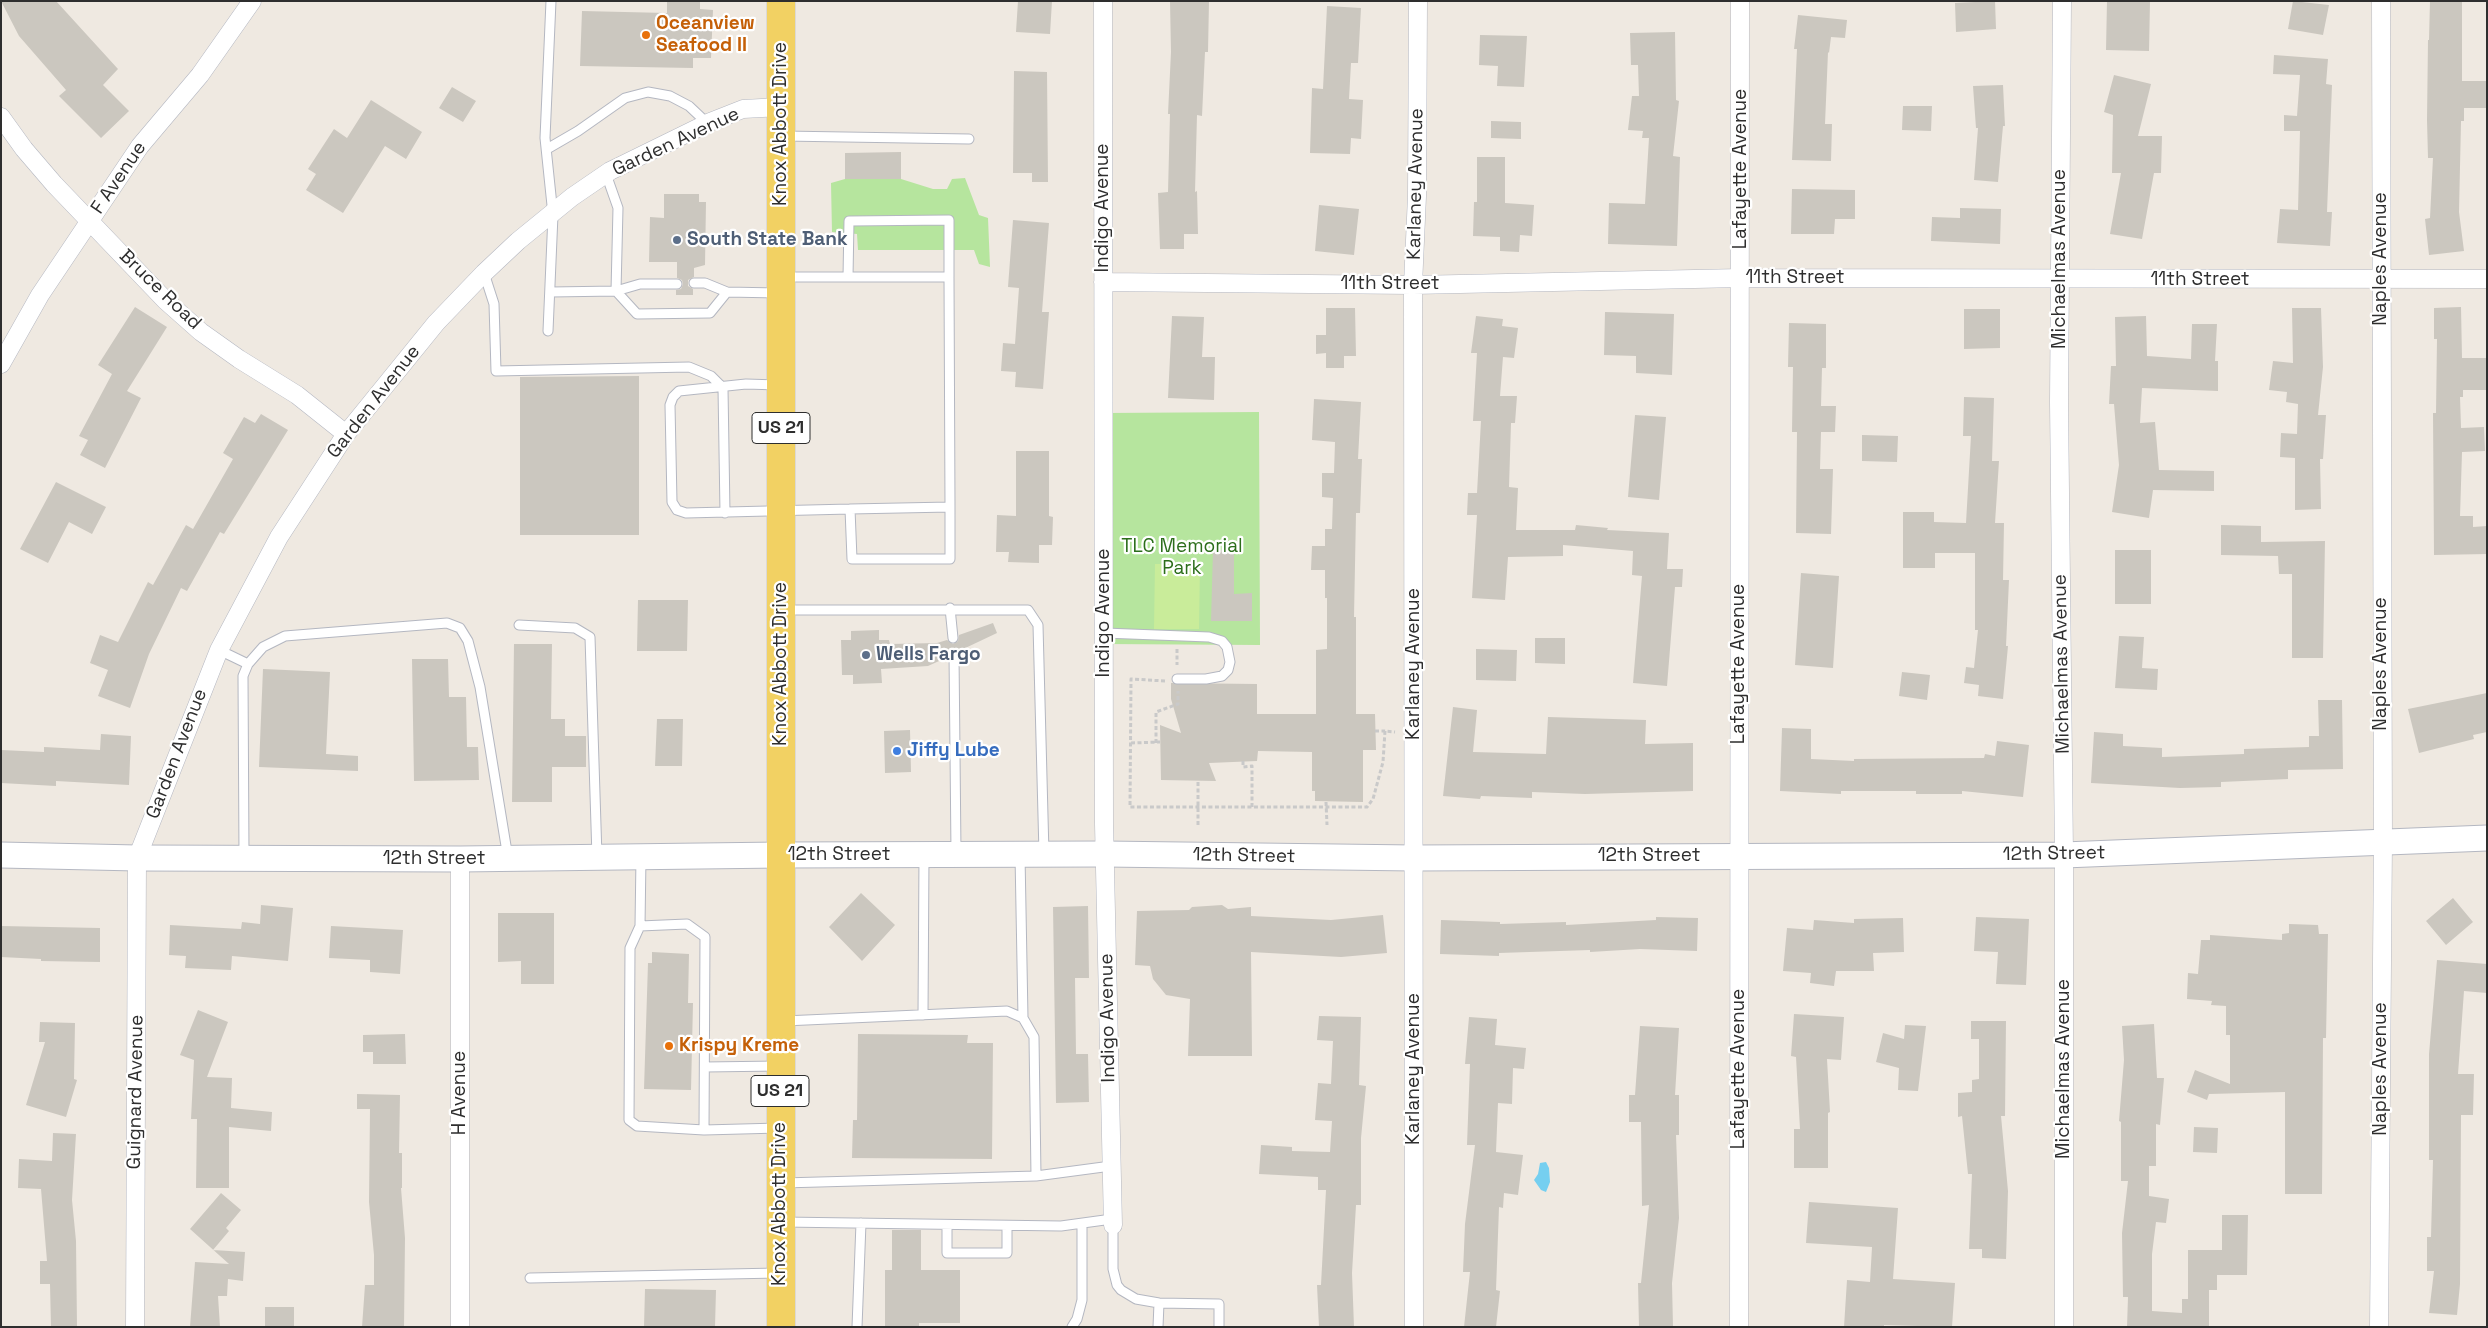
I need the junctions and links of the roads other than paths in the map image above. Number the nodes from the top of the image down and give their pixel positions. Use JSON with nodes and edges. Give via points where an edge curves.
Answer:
{"nodes":[{"id":1,"x":252,"y":1,"type":"edge"},
{"id":2,"x":551,"y":1,"type":"edge"},
{"id":3,"x":781,"y":1,"type":"edge"},
{"id":4,"x":1103,"y":1,"type":"edge"},
{"id":5,"x":1418,"y":1,"type":"edge"},
{"id":6,"x":1740,"y":1,"type":"edge"},
{"id":7,"x":2062,"y":1,"type":"edge"},
{"id":8,"x":2381,"y":1,"type":"edge"},
{"id":9,"x":781,"y":107,"type":"junction"},
{"id":10,"x":1,"y":117,"type":"edge"},
{"id":11,"x":707,"y":123,"type":"junction"},
{"id":12,"x":781,"y":136,"type":"junction"},
{"id":13,"x":969,"y":139,"type":"dead end"},
{"id":14,"x":547,"y":149,"type":"junction"},
{"id":15,"x":606,"y":174,"type":"junction"},
{"id":16,"x":553,"y":215,"type":"junction"},
{"id":17,"x":90,"y":220,"type":"junction"},
{"id":18,"x":484,"y":273,"type":"junction"},
{"id":19,"x":949,"y":276,"type":"junction"},
{"id":20,"x":848,"y":277,"type":"junction"},
{"id":21,"x":1741,"y":278,"type":"junction"},
{"id":22,"x":2487,"y":279,"type":"edge"},
{"id":23,"x":2060,"y":280,"type":"junction"},
{"id":24,"x":2381,"y":280,"type":"junction"},
{"id":25,"x":1103,"y":282,"type":"junction"},
{"id":26,"x":677,"y":284,"type":"dead end"},
{"id":27,"x":694,"y":284,"type":"dead end"},
{"id":28,"x":781,"y":285,"type":"junction"},
{"id":29,"x":1413,"y":285,"type":"junction"},
{"id":30,"x":616,"y":291,"type":"junction"},
{"id":31,"x":551,"y":292,"type":"junction"},
{"id":32,"x":728,"y":292,"type":"junction"},
{"id":33,"x":548,"y":331,"type":"dead end"},
{"id":34,"x":1,"y":364,"type":"edge"},
{"id":35,"x":781,"y":385,"type":"junction"},
{"id":36,"x":723,"y":388,"type":"junction"},
{"id":37,"x":346,"y":434,"type":"junction"},
{"id":38,"x":950,"y":507,"type":"junction"},
{"id":39,"x":850,"y":509,"type":"junction"},
{"id":40,"x":781,"y":512,"type":"junction"},
{"id":41,"x":725,"y":513,"type":"junction"},
{"id":42,"x":950,"y":608,"type":"junction"},
{"id":43,"x":781,"y":610,"type":"junction"},
{"id":44,"x":519,"y":625,"type":"dead end"},
{"id":45,"x":1104,"y":633,"type":"junction"},
{"id":46,"x":953,"y":638,"type":"dead end"},
{"id":47,"x":219,"y":650,"type":"junction"},
{"id":48,"x":954,"y":654,"type":"dead end"},
{"id":49,"x":248,"y":664,"type":"junction"},
{"id":50,"x":1177,"y":679,"type":"road end"},
{"id":51,"x":2487,"y":838,"type":"edge"},
{"id":52,"x":2383,"y":841,"type":"junction"},
{"id":53,"x":1032,"y":854,"type":"junction"},
{"id":54,"x":1105,"y":854,"type":"junction"},
{"id":55,"x":1,"y":855,"type":"edge"},
{"id":56,"x":781,"y":855,"type":"junction"},
{"id":57,"x":924,"y":855,"type":"junction"},
{"id":58,"x":956,"y":855,"type":"junction"},
{"id":59,"x":2064,"y":855,"type":"junction"},
{"id":60,"x":1739,"y":856,"type":"junction"},
{"id":61,"x":597,"y":857,"type":"junction"},
{"id":62,"x":641,"y":857,"type":"junction"},
{"id":63,"x":137,"y":858,"type":"junction"},
{"id":64,"x":244,"y":858,"type":"junction"},
{"id":65,"x":508,"y":858,"type":"junction"},
{"id":66,"x":1414,"y":858,"type":"junction"},
{"id":67,"x":460,"y":859,"type":"junction"},
{"id":68,"x":640,"y":926,"type":"junction"},
{"id":69,"x":923,"y":1015,"type":"junction"},
{"id":70,"x":1023,"y":1018,"type":"junction"},
{"id":71,"x":780,"y":1022,"type":"junction"},
{"id":72,"x":780,"y":1066,"type":"junction"},
{"id":73,"x":705,"y":1067,"type":"junction"},
{"id":74,"x":780,"y":1128,"type":"junction"},
{"id":75,"x":704,"y":1130,"type":"junction"},
{"id":76,"x":1112,"y":1166,"type":"junction"},
{"id":77,"x":1036,"y":1176,"type":"junction"},
{"id":78,"x":780,"y":1183,"type":"junction"},
{"id":79,"x":780,"y":1222,"type":"junction"},
{"id":80,"x":1112,"y":1222,"type":"junction"},
{"id":81,"x":861,"y":1224,"type":"junction"},
{"id":82,"x":1082,"y":1224,"type":"junction"},
{"id":83,"x":947,"y":1225,"type":"junction"},
{"id":84,"x":1007,"y":1226,"type":"junction"},
{"id":85,"x":780,"y":1273,"type":"junction"},
{"id":86,"x":530,"y":1278,"type":"dead end"},
{"id":87,"x":1159,"y":1303,"type":"junction"},
{"id":88,"x":135,"y":1327,"type":"edge"},
{"id":89,"x":460,"y":1327,"type":"edge"},
{"id":90,"x":780,"y":1327,"type":"edge"},
{"id":91,"x":857,"y":1327,"type":"edge"},
{"id":92,"x":1072,"y":1327,"type":"edge"},
{"id":93,"x":1158,"y":1327,"type":"edge"},
{"id":94,"x":1219,"y":1327,"type":"edge"},
{"id":95,"x":1414,"y":1327,"type":"edge"},
{"id":96,"x":1738,"y":1327,"type":"edge"},
{"id":97,"x":2064,"y":1327,"type":"edge"},
{"id":98,"x":2379,"y":1327,"type":"edge"}],
"edges":[{"from":1,"to":17,"type":"street","name":"F Avenue","via":[[200,76],[140,146]]},
{"from":2,"to":14,"type":"lane"},
{"from":3,"to":9,"type":"main road","name":"Knox Abbott Drive","number":"US 21"},
{"from":4,"to":25,"type":"street","name":"Indigo Avenue"},
{"from":5,"to":29,"type":"street","name":"Karlaney Avenue"},
{"from":6,"to":21,"type":"street","name":"Lafayette Avenue"},
{"from":7,"to":23,"type":"street","name":"Michaelmas Avenue"},
{"from":8,"to":24,"type":"street","name":"Naples Avenue"},
{"from":9,"to":11,"type":"street","name":"Garden Avenue","via":[[743,109]]},
{"from":9,"to":12,"type":"main road","name":"Knox Abbott Drive","number":"US 21"},
{"from":10,"to":17,"type":"street","name":"Bruce Road","via":[[24,149]]},
{"from":11,"to":14,"type":"lane","via":[[689,106],[670,96],[648,92],[625,98]]},
{"from":11,"to":15,"type":"street","name":"Garden Avenue"},
{"from":12,"to":13,"type":"lane"},
{"from":12,"to":28,"type":"main road","name":"Knox Abbott Drive","number":"US 21"},
{"from":14,"to":16,"type":"lane"},
{"from":15,"to":16,"type":"street","name":"Garden Avenue","via":[[572,197]]},
{"from":15,"to":30,"type":"lane","via":[[618,208]]},
{"from":16,"to":18,"type":"street","name":"Garden Avenue","via":[[518,241]]},
{"from":16,"to":31,"type":"lane"},
{"from":17,"to":34,"type":"street","name":"F Avenue","via":[[40,295]]},
{"from":17,"to":37,"type":"street","name":"Bruce Road","via":[[166,301],[201,332],[298,395]]},
{"from":18,"to":36,"type":"lane","via":[[494,304],[496,371],[689,367],[711,376]]},
{"from":18,"to":37,"type":"street","name":"Garden Avenue","via":[[436,323]]},
{"from":19,"to":20,"type":"lane"},
{"from":19,"to":20,"type":"lane","via":[[949,220],[849,220]]},
{"from":19,"to":38,"type":"lane"},
{"from":20,"to":28,"type":"lane"},
{"from":21,"to":23,"type":"street","name":"11th Street"},
{"from":21,"to":29,"type":"street","name":"11th Street"},
{"from":21,"to":60,"type":"street","name":"Lafayette Avenue"},
{"from":22,"to":24,"type":"street","name":"11th Street"},
{"from":23,"to":24,"type":"street","name":"11th Street"},
{"from":23,"to":59,"type":"street","name":"Michaelmas Avenue"},
{"from":24,"to":52,"type":"street","name":"Naples Avenue"},
{"from":25,"to":29,"type":"street","name":"11th Street"},
{"from":25,"to":45,"type":"street","name":"Indigo Avenue"},
{"from":26,"to":30,"type":"lane","via":[[640,284]]},
{"from":27,"to":32,"type":"lane","via":[[706,283]]},
{"from":28,"to":32,"type":"lane"},
{"from":28,"to":35,"type":"main road","name":"Knox Abbott Drive","number":"US 21"},
{"from":29,"to":66,"type":"street","name":"Karlaney Avenue"},
{"from":30,"to":31,"type":"lane"},
{"from":30,"to":32,"type":"lane","via":[[637,314],[710,313]]},
{"from":31,"to":33,"type":"lane"},
{"from":35,"to":36,"type":"lane","via":[[746,384]]},
{"from":35,"to":40,"type":"main road","name":"Knox Abbott Drive","number":"US 21"},
{"from":36,"to":41,"type":"lane"},
{"from":36,"to":41,"type":"lane","via":[[679,391],[670,405],[672,502],[677,510],[686,513]]},
{"from":37,"to":47,"type":"street","name":"Garden Avenue","via":[[279,537]]},
{"from":38,"to":39,"type":"lane"},
{"from":38,"to":39,"type":"lane","via":[[950,559],[852,559]]},
{"from":39,"to":40,"type":"lane"},
{"from":40,"to":41,"type":"lane"},
{"from":40,"to":43,"type":"main road","name":"Knox Abbott Drive","number":"US 21"},
{"from":42,"to":43,"type":"lane"},
{"from":42,"to":46,"type":"lane"},
{"from":42,"to":53,"type":"lane","via":[[1028,610],[1038,625]]},
{"from":43,"to":56,"type":"main road","name":"Knox Abbott Drive","number":"US 21"},
{"from":44,"to":61,"type":"lane","via":[[575,628],[590,637]]},
{"from":45,"to":50,"type":"lane","via":[[1209,637],[1222,641],[1230,654],[1228,670],[1216,678]]},
{"from":45,"to":54,"type":"street","name":"Indigo Avenue"},
{"from":47,"to":49,"type":"lane"},
{"from":47,"to":63,"type":"street","name":"Garden Avenue"},
{"from":48,"to":58,"type":"lane"},
{"from":49,"to":64,"type":"lane","via":[[243,676]]},
{"from":49,"to":65,"type":"lane","via":[[263,648],[286,636],[447,623],[460,628],[468,641],[480,687]]},
{"from":51,"to":52,"type":"main road","name":"12th Street"},
{"from":52,"to":59,"type":"main road","name":"12th Street"},
{"from":52,"to":98,"type":"street","name":"Naples Avenue"},
{"from":53,"to":54,"type":"main road","name":"12th Street"},
{"from":53,"to":58,"type":"main road","name":"12th Street"},
{"from":53,"to":70,"type":"lane"},
{"from":54,"to":66,"type":"main road","name":"12th Street"},
{"from":54,"to":76,"type":"street","name":"Indigo Avenue"},
{"from":55,"to":63,"type":"main road","name":"12th Street"},
{"from":56,"to":57,"type":"main road","name":"12th Street"},
{"from":56,"to":62,"type":"main road","name":"12th Street"},
{"from":56,"to":71,"type":"main road","name":"Knox Abbott Drive","number":"US 21"},
{"from":57,"to":58,"type":"main road","name":"12th Street"},
{"from":57,"to":69,"type":"lane"},
{"from":59,"to":60,"type":"main road","name":"12th Street"},
{"from":59,"to":97,"type":"street","name":"Michaelmas Avenue"},
{"from":60,"to":66,"type":"main road","name":"12th Street"},
{"from":60,"to":96,"type":"street","name":"Lafayette Avenue"},
{"from":61,"to":62,"type":"main road","name":"12th Street"},
{"from":61,"to":65,"type":"main road","name":"12th Street"},
{"from":62,"to":68,"type":"lane"},
{"from":63,"to":64,"type":"main road","name":"12th Street"},
{"from":63,"to":88,"type":"street","name":"Guignard Avenue"},
{"from":64,"to":67,"type":"main road","name":"12th Street"},
{"from":65,"to":67,"type":"main road","name":"12th Street"},
{"from":66,"to":95,"type":"street","name":"Karlaney Avenue"},
{"from":67,"to":89,"type":"street","name":"H Avenue"},
{"from":68,"to":73,"type":"lane","via":[[688,924],[705,937]]},
{"from":68,"to":75,"type":"lane","via":[[630,948],[629,1120],[637,1126]]},
{"from":69,"to":70,"type":"lane","via":[[1007,1011]]},
{"from":69,"to":71,"type":"lane"},
{"from":70,"to":77,"type":"lane","via":[[1034,1037]]},
{"from":71,"to":72,"type":"main road","name":"Knox Abbott Drive","number":"US 21"},
{"from":72,"to":73,"type":"lane"},
{"from":72,"to":74,"type":"main road","name":"Knox Abbott Drive","number":"US 21"},
{"from":73,"to":75,"type":"lane"},
{"from":74,"to":75,"type":"lane"},
{"from":74,"to":78,"type":"main road","name":"Knox Abbott Drive","number":"US 21"},
{"from":76,"to":77,"type":"lane"},
{"from":76,"to":80,"type":"street","name":"Indigo Avenue"},
{"from":77,"to":78,"type":"lane"},
{"from":78,"to":79,"type":"main road","name":"Knox Abbott Drive","number":"US 21"},
{"from":79,"to":81,"type":"lane"},
{"from":79,"to":85,"type":"main road","name":"Knox Abbott Drive","number":"US 21"},
{"from":80,"to":82,"type":"lane"},
{"from":80,"to":87,"type":"lane","via":[[1113,1269],[1117,1286],[1136,1299]]},
{"from":81,"to":83,"type":"lane"},
{"from":81,"to":91,"type":"lane"},
{"from":82,"to":84,"type":"lane"},
{"from":82,"to":92,"type":"lane","via":[[1082,1300]]},
{"from":83,"to":84,"type":"lane"},
{"from":83,"to":84,"type":"lane","via":[[947,1253],[1007,1253]]},
{"from":85,"to":86,"type":"lane"},
{"from":85,"to":90,"type":"main road","name":"Knox Abbott Drive","number":"US 21"},
{"from":87,"to":93,"type":"lane"},
{"from":87,"to":94,"type":"lane","via":[[1219,1304]]}]}
